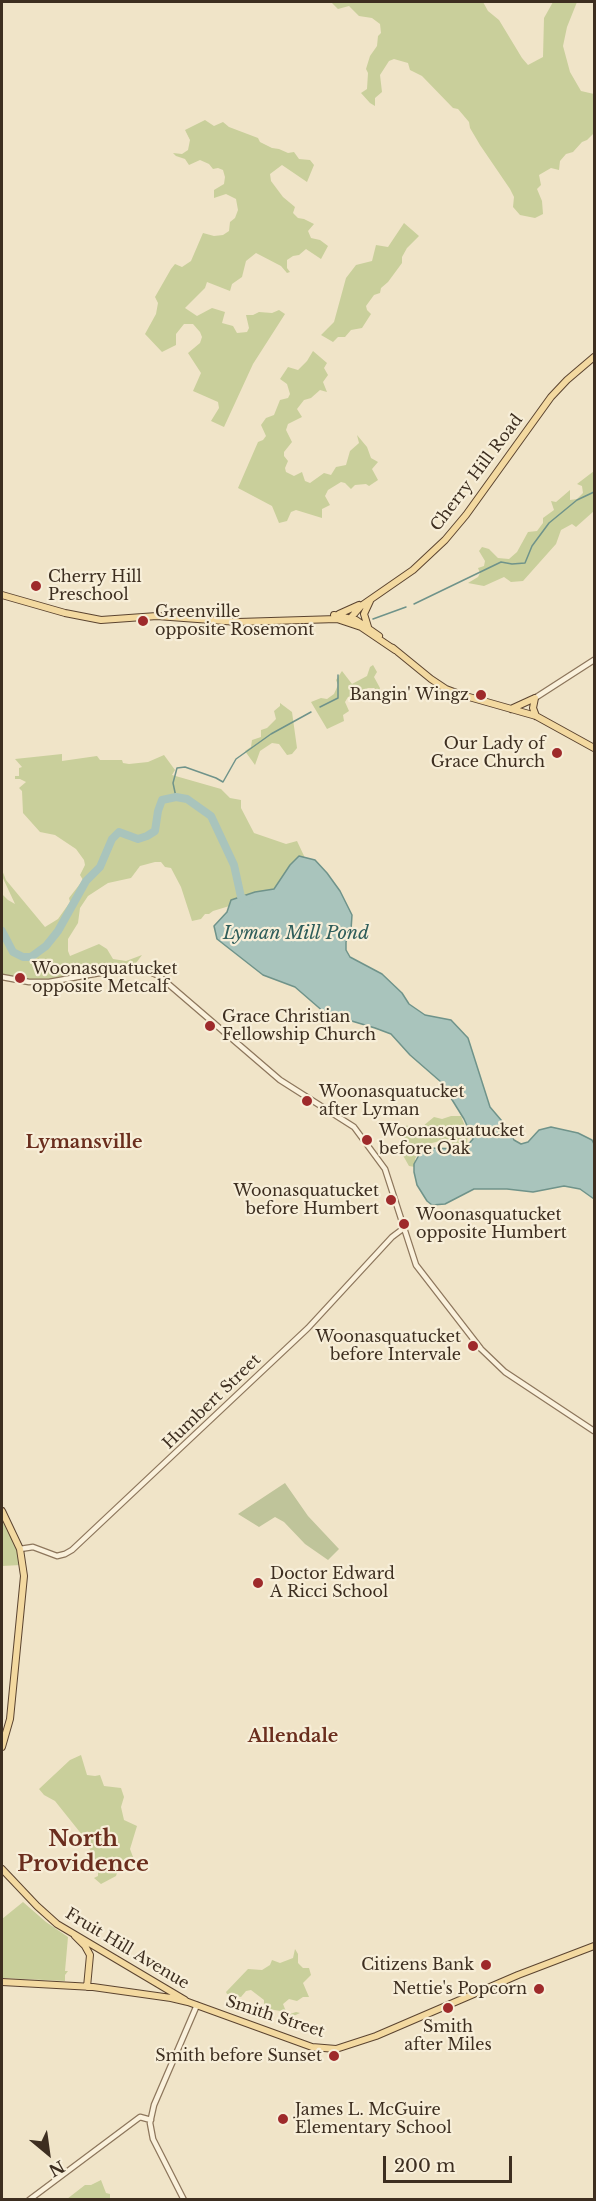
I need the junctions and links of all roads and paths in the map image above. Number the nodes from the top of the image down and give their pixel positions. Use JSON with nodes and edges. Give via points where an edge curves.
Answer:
{"nodes":[{"id":1,"x":594,"y":357,"type":"edge"},
{"id":2,"x":383,"y":591,"type":"junction"},
{"id":3,"x":2,"y":595,"type":"edge"},
{"id":4,"x":370,"y":600,"type":"junction"},
{"id":5,"x":336,"y":615,"type":"junction"},
{"id":6,"x":286,"y":620,"type":"junction"},
{"id":7,"x":350,"y":620,"type":"junction"},
{"id":8,"x":368,"y":628,"type":"junction"},
{"id":9,"x":394,"y":650,"type":"junction"},
{"id":10,"x":594,"y":660,"type":"edge"},
{"id":11,"x":533,"y":700,"type":"junction"},
{"id":12,"x":511,"y":709,"type":"junction"},
{"id":13,"x":526,"y":713,"type":"junction"},
{"id":14,"x":536,"y":716,"type":"junction"},
{"id":15,"x":594,"y":748,"type":"edge"},
{"id":16,"x":2,"y":977,"type":"edge"},
{"id":17,"x":404,"y":1228,"type":"junction"},
{"id":18,"x":594,"y":1431,"type":"edge"},
{"id":19,"x":2,"y":1511,"type":"edge"},
{"id":20,"x":20,"y":1549,"type":"junction"},
{"id":21,"x":2,"y":1747,"type":"edge"},
{"id":22,"x":2,"y":1869,"type":"edge"},
{"id":23,"x":73,"y":1934,"type":"junction"},
{"id":24,"x":594,"y":1946,"type":"edge"},
{"id":25,"x":104,"y":1950,"type":"junction"},
{"id":26,"x":90,"y":1959,"type":"junction"},
{"id":27,"x":2,"y":1982,"type":"edge"},
{"id":28,"x":87,"y":1987,"type":"junction"},
{"id":29,"x":188,"y":2002,"type":"junction"},
{"id":30,"x":197,"y":2005,"type":"junction"},
{"id":31,"x":151,"y":2120,"type":"junction"},
{"id":32,"x":29,"y":2199,"type":"edge"},
{"id":33,"x":184,"y":2199,"type":"edge"}],
"edges":[{"from":1,"to":2,"type":"main road","name":"Cherry Hill Road","via":[[551,397],[452,532],[413,570]]},
{"from":2,"to":4,"type":"main road","name":"Cherry Hill Road"},
{"from":2,"to":5,"type":"main road"},
{"from":3,"to":6,"type":"main road","via":[[101,620],[157,616],[238,622]]},
{"from":4,"to":7,"type":"main road","name":"Cherry Hill Road"},
{"from":4,"to":8,"type":"main road","via":[[364,614]]},
{"from":5,"to":6,"type":"main road"},
{"from":5,"to":7,"type":"main road"},
{"from":6,"to":7,"type":"main road"},
{"from":7,"to":8,"type":"main road"},
{"from":7,"to":9,"type":"main road"},
{"from":8,"to":9,"type":"main road"},
{"from":9,"to":12,"type":"main road","via":[[446,689]]},
{"from":10,"to":11,"type":"street"},
{"from":11,"to":12,"type":"main road"},
{"from":11,"to":13,"type":"main road"},
{"from":11,"to":14,"type":"main road"},
{"from":12,"to":13,"type":"main road"},
{"from":13,"to":14,"type":"main road"},
{"from":14,"to":15,"type":"main road"},
{"from":16,"to":17,"type":"street","via":[[50,982],[128,968],[159,976],[279,1080],[354,1127],[385,1170]]},
{"from":17,"to":18,"type":"street","via":[[420,1272],[489,1359]]},
{"from":17,"to":20,"type":"street","name":"Humbert Street","via":[[309,1328],[72,1551],[57,1556],[29,1547]]},
{"from":19,"to":20,"type":"main road"},
{"from":20,"to":21,"type":"main road","via":[[24,1581],[10,1719]]},
{"from":22,"to":23,"type":"main road","name":"Fruit Hill Avenue","via":[[37,1906]]},
{"from":23,"to":25,"type":"main road","name":"Fruit Hill Avenue"},
{"from":23,"to":26,"type":"main road","via":[[85,1946]]},
{"from":24,"to":30,"type":"main road","name":"Smith Street","via":[[336,2049],[312,2047]]},
{"from":25,"to":26,"type":"main road"},
{"from":25,"to":29,"type":"main road","name":"Fruit Hill Avenue"},
{"from":26,"to":28,"type":"main road"},
{"from":27,"to":28,"type":"main road","name":"Smith Street"},
{"from":28,"to":29,"type":"main road","name":"Smith Street"},
{"from":29,"to":30,"type":"main road","name":"Smith Street"},
{"from":30,"to":31,"type":"street","name":"Fruit Hill Avenue"},
{"from":31,"to":32,"type":"street","via":[[140,2117]]},
{"from":31,"to":33,"type":"street","via":[[153,2139]]}]}
